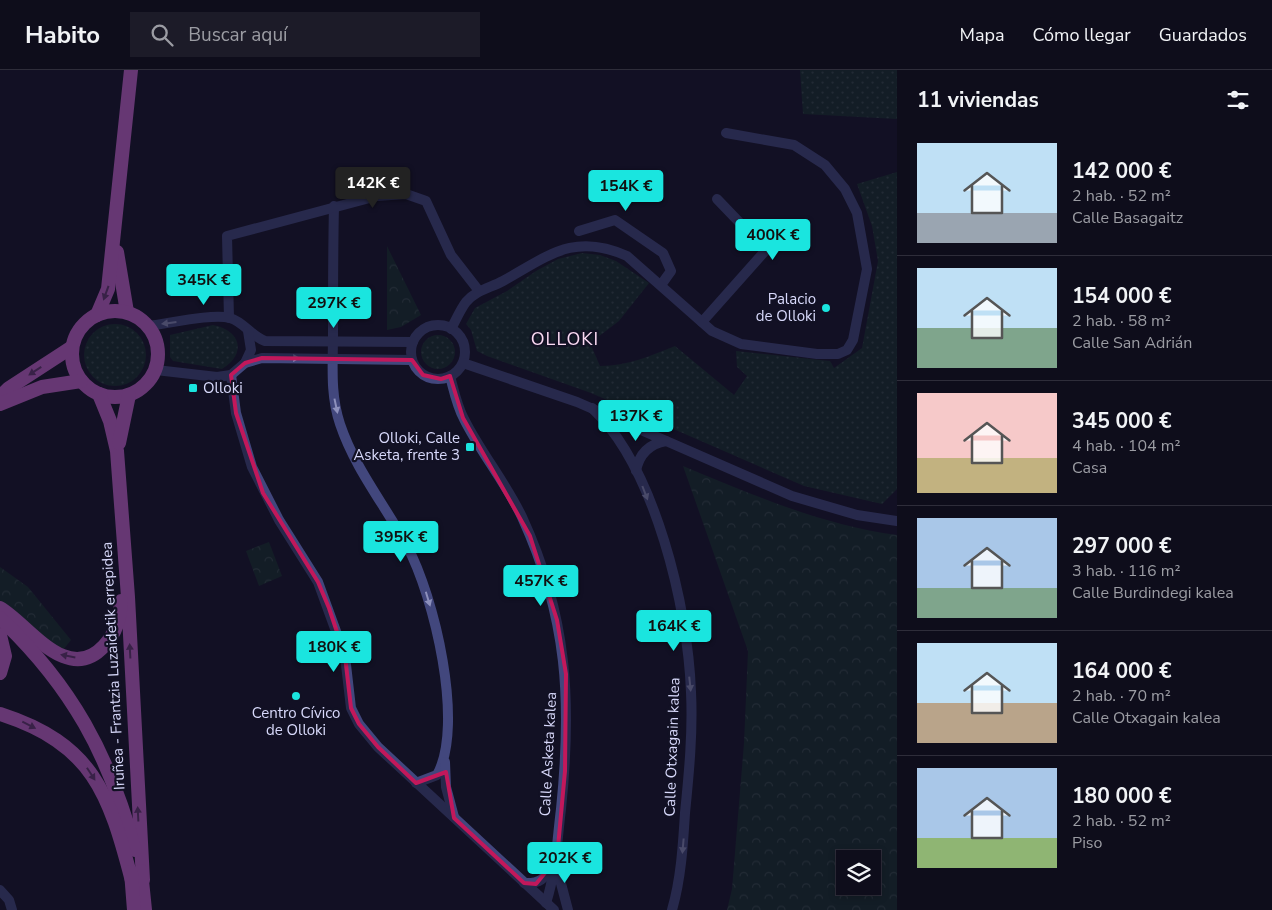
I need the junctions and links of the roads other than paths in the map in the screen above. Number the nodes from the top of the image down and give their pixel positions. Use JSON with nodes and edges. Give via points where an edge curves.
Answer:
{"nodes":[{"id":1,"x":131,"y":70,"type":"edge"},
{"id":2,"x":726,"y":133,"type":"dead end"},
{"id":3,"x":717,"y":199,"type":"dead end"},
{"id":4,"x":334,"y":206,"type":"junction"},
{"id":5,"x":579,"y":231,"type":"dead end"},
{"id":6,"x":115,"y":236,"type":"junction"},
{"id":7,"x":661,"y":285,"type":"junction"},
{"id":8,"x":479,"y":291,"type":"junction"},
{"id":9,"x":127,"y":312,"type":"junction"},
{"id":10,"x":98,"y":315,"type":"junction"},
{"id":11,"x":229,"y":318,"type":"junction"},
{"id":12,"x":702,"y":322,"type":"junction"},
{"id":13,"x":148,"y":326,"type":"junction"},
{"id":14,"x":451,"y":329,"type":"junction"},
{"id":15,"x":248,"y":331,"type":"junction"},
{"id":16,"x":333,"y":342,"type":"junction"},
{"id":17,"x":413,"y":342,"type":"junction"},
{"id":18,"x":72,"y":346,"type":"junction"},
{"id":19,"x":332,"y":358,"type":"junction"},
{"id":20,"x":412,"y":360,"type":"junction"},
{"id":21,"x":245,"y":363,"type":"junction"},
{"id":22,"x":463,"y":364,"type":"junction"},
{"id":23,"x":156,"y":370,"type":"junction"},
{"id":24,"x":231,"y":375,"type":"junction"},
{"id":25,"x":450,"y":376,"type":"junction"},
{"id":26,"x":81,"y":381,"type":"junction"},
{"id":27,"x":99,"y":394,"type":"junction"},
{"id":28,"x":129,"y":395,"type":"junction"},
{"id":29,"x":0,"y":397,"type":"edge"},
{"id":30,"x":0,"y":404,"type":"edge"},
{"id":31,"x":592,"y":408,"type":"junction"},
{"id":32,"x":666,"y":441,"type":"junction"},
{"id":33,"x":117,"y":451,"type":"junction"},
{"id":34,"x":636,"y":471,"type":"junction"},
{"id":35,"x":897,"y":521,"type":"edge"},
{"id":36,"x":123,"y":555,"type":"junction"},
{"id":37,"x":0,"y":608,"type":"edge"},
{"id":38,"x":0,"y":618,"type":"edge"},
{"id":39,"x":0,"y":635,"type":"edge"},
{"id":40,"x":0,"y":673,"type":"edge"},
{"id":41,"x":0,"y":714,"type":"edge"},
{"id":42,"x":445,"y":761,"type":"junction"},
{"id":43,"x":416,"y":783,"type":"junction"},
{"id":44,"x":454,"y":818,"type":"junction"},
{"id":45,"x":557,"y":858,"type":"junction"},
{"id":46,"x":137,"y":880,"type":"junction"},
{"id":47,"x":524,"y":883,"type":"junction"},
{"id":48,"x":0,"y":890,"type":"edge"},
{"id":49,"x":550,"y":906,"type":"edge"},
{"id":50,"x":12,"y":910,"type":"edge"},
{"id":51,"x":134,"y":910,"type":"edge"},
{"id":52,"x":145,"y":910,"type":"edge"},
{"id":53,"x":568,"y":910,"type":"edge"},
{"id":54,"x":672,"y":910,"type":"edge"}],
"edges":[{"from":1,"to":6,"type":"highway"},
{"from":2,"to":12,"type":"street","via":[[794,145],[824,165],[845,189],[857,213],[866,269],[853,340],[847,350],[838,354],[741,344],[712,331]]},
{"from":3,"to":12,"type":"street","via":[[766,250]]},
{"from":4,"to":8,"type":"street","via":[[377,196],[406,194],[426,201],[451,255]]},
{"from":4,"to":11,"type":"street","via":[[227,236]]},
{"from":4,"to":16,"type":"street"},
{"from":5,"to":7,"type":"street","via":[[615,220],[663,253],[671,271]]},
{"from":6,"to":9,"type":"highway"},
{"from":6,"to":10,"type":"highway","one_way":true,"via":[[108,289]]},
{"from":7,"to":8,"type":"street","via":[[627,256],[594,245],[566,248],[549,254]]},
{"from":7,"to":12,"type":"street"},
{"from":8,"to":14,"type":"street","via":[[466,302]]},
{"from":9,"to":10,"type":"highway","via":[[112,311]]},
{"from":9,"to":13,"type":"highway"},
{"from":10,"to":18,"type":"highway","via":[[81,328]]},
{"from":11,"to":13,"type":"street","one_way":true,"via":[[213,317]]},
{"from":11,"to":15,"type":"street"},
{"from":13,"to":23,"type":"highway","via":[[158,347]]},
{"from":14,"to":17,"type":"street","via":[[434,326],[418,334]]},
{"from":14,"to":22,"type":"street","via":[[465,348]]},
{"from":15,"to":16,"type":"street","via":[[265,341]]},
{"from":15,"to":21,"type":"street","via":[[251,350]]},
{"from":16,"to":17,"type":"street"},
{"from":16,"to":19,"type":"street"},
{"from":17,"to":20,"type":"street"},
{"from":18,"to":26,"type":"highway","via":[[73,364]]},
{"from":18,"to":29,"type":"highway","one_way":true},
{"from":19,"to":20,"type":"street"},
{"from":21,"to":19,"type":"street","one_way":true,"via":[[262,358]]},
{"from":19,"to":42,"type":"street","one_way":true,"via":[[332,385],[340,424],[370,486],[408,546],[429,604],[443,655],[447,700]]},
{"from":20,"to":25,"type":"street","via":[[423,375],[432,378]]},
{"from":21,"to":24,"type":"street"},
{"from":22,"to":25,"type":"street"},
{"from":22,"to":31,"type":"street"},
{"from":23,"to":24,"type":"street","via":[[217,377]]},
{"from":23,"to":28,"type":"highway","via":[[145,386]]},
{"from":24,"to":43,"type":"street","via":[[236,413],[252,467],[279,520],[318,582],[328,608],[345,656],[351,708],[359,724],[378,747]]},
{"from":25,"to":45,"type":"street","name":"Calle Asketa kalea","via":[[463,418],[506,487],[530,536],[557,620],[566,674],[567,718]]},
{"from":26,"to":27,"type":"highway"},
{"from":26,"to":30,"type":"highway","via":[[42,388]]},
{"from":27,"to":28,"type":"highway","via":[[119,398]]},
{"from":27,"to":33,"type":"highway"},
{"from":28,"to":33,"type":"highway"},
{"from":31,"to":32,"type":"street"},
{"from":31,"to":34,"type":"street","name":"Calle Otxagain kalea","via":[[622,444]]},
{"from":32,"to":34,"type":"street","via":[[654,443],[646,449]]},
{"from":32,"to":35,"type":"street","via":[[792,496],[857,515]]},
{"from":33,"to":36,"type":"highway","name":"Iruñea - Frantzia Luzaidetik errepidea"},
{"from":34,"to":54,"type":"street","name":"Calle Otxagain kalea","one_way":true,"via":[[660,532],[678,591],[691,692],[682,856]]},
{"from":36,"to":37,"type":"highway","one_way":true,"via":[[120,618],[111,638],[99,652],[83,658],[59,654],[37,641]]},
{"from":46,"to":36,"type":"highway","name":"Iruñea - Frantzia Luzaidetik errepidea","one_way":true,"via":[[128,597]]},
{"from":38,"to":46,"type":"highway","via":[[60,683],[86,725],[107,766],[129,829]]},
{"from":39,"to":40,"type":"highway","via":[[5,656]]},
{"from":41,"to":46,"type":"highway","one_way":true,"via":[[57,739],[88,768],[117,822]]},
{"from":42,"to":43,"type":"street","via":[[437,775]]},
{"from":42,"to":44,"type":"street","via":[[446,787]]},
{"from":43,"to":44,"type":"street"},
{"from":44,"to":47,"type":"street"},
{"from":45,"to":47,"type":"street","name":"Calle Asketa kalea","via":[[544,878],[536,884]]},
{"from":45,"to":49,"type":"street","name":"Calle Asketa kalea"},
{"from":45,"to":53,"type":"street","name":"Calle Asketa kalea","via":[[559,882]]},
{"from":46,"to":51,"type":"highway"},
{"from":46,"to":52,"type":"highway"},
{"from":47,"to":49,"type":"street"},
{"from":48,"to":50,"type":"street","via":[[10,900]]}]}
